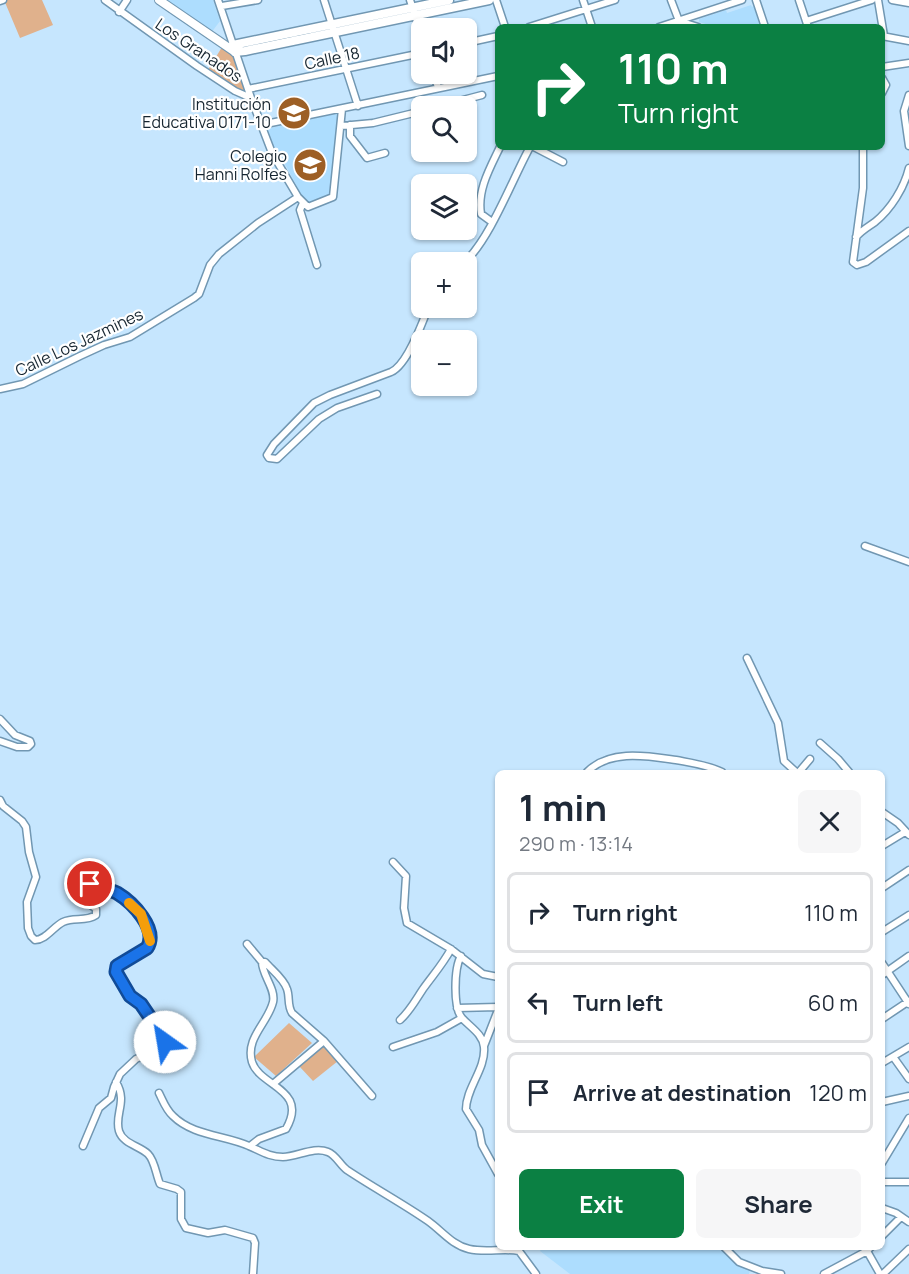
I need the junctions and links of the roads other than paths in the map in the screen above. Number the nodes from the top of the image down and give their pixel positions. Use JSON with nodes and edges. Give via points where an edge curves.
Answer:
{"nodes":[{"id":1,"x":105,"y":0,"type":"edge"},
{"id":2,"x":127,"y":0,"type":"edge"},
{"id":3,"x":159,"y":0,"type":"edge"},
{"id":4,"x":258,"y":0,"type":"edge"},
{"id":5,"x":324,"y":0,"type":"edge"},
{"id":6,"x":449,"y":0,"type":"edge"},
{"id":7,"x":489,"y":0,"type":"edge"},
{"id":8,"x":496,"y":0,"type":"edge"},
{"id":9,"x":583,"y":0,"type":"edge"},
{"id":10,"x":615,"y":0,"type":"edge"},
{"id":11,"x":671,"y":0,"type":"edge"},
{"id":12,"x":742,"y":0,"type":"edge"},
{"id":13,"x":756,"y":0,"type":"edge"},
{"id":14,"x":799,"y":0,"type":"edge"},
{"id":15,"x":872,"y":0,"type":"edge"},
{"id":16,"x":878,"y":0,"type":"edge"},
{"id":17,"x":892,"y":0,"type":"edge"},
{"id":18,"x":220,"y":3,"type":"edge"},
{"id":19,"x":909,"y":3,"type":"edge"},
{"id":20,"x":413,"y":8,"type":"edge"},
{"id":21,"x":586,"y":9,"type":"junction"},
{"id":22,"x":119,"y":12,"type":"junction"},
{"id":23,"x":679,"y":21,"type":"junction"},
{"id":24,"x":503,"y":24,"type":"edge"},
{"id":25,"x":538,"y":24,"type":"edge"},
{"id":26,"x":591,"y":24,"type":"edge"},
{"id":27,"x":673,"y":24,"type":"edge"},
{"id":28,"x":685,"y":24,"type":"edge"},
{"id":29,"x":764,"y":24,"type":"edge"},
{"id":30,"x":807,"y":24,"type":"edge"},
{"id":31,"x":881,"y":24,"type":"edge"},
{"id":32,"x":333,"y":28,"type":"junction"},
{"id":33,"x":885,"y":36,"type":"edge"},
{"id":34,"x":495,"y":37,"type":"edge"},
{"id":35,"x":477,"y":41,"type":"edge"},
{"id":36,"x":909,"y":41,"type":"edge"},
{"id":37,"x":231,"y":47,"type":"junction"},
{"id":38,"x":411,"y":55,"type":"edge"},
{"id":39,"x":909,"y":63,"type":"edge"},
{"id":40,"x":885,"y":67,"type":"edge"},
{"id":41,"x":346,"y":69,"type":"junction"},
{"id":42,"x":495,"y":77,"type":"edge"},
{"id":43,"x":437,"y":84,"type":"edge"},
{"id":44,"x":438,"y":87,"type":"junction"},
{"id":45,"x":248,"y":89,"type":"junction"},
{"id":46,"x":483,"y":95,"type":"dead end"},
{"id":47,"x":909,"y":95,"type":"edge"},
{"id":48,"x":477,"y":97,"type":"edge"},
{"id":49,"x":251,"y":98,"type":"junction"},
{"id":50,"x":358,"y":106,"type":"junction"},
{"id":51,"x":342,"y":109,"type":"junction"},
{"id":52,"x":411,"y":114,"type":"edge"},
{"id":53,"x":261,"y":125,"type":"junction"},
{"id":54,"x":350,"y":125,"type":"junction"},
{"id":55,"x":341,"y":126,"type":"junction"},
{"id":56,"x":907,"y":128,"type":"edge"},
{"id":57,"x":909,"y":146,"type":"edge"},
{"id":58,"x":499,"y":150,"type":"edge"},
{"id":59,"x":530,"y":150,"type":"edge"},
{"id":60,"x":538,"y":150,"type":"edge"},
{"id":61,"x":863,"y":150,"type":"edge"},
{"id":62,"x":385,"y":153,"type":"dead end"},
{"id":63,"x":562,"y":162,"type":"dead end"},
{"id":64,"x":909,"y":168,"type":"edge"},
{"id":65,"x":301,"y":200,"type":"junction"},
{"id":66,"x":492,"y":222,"type":"junction"},
{"id":67,"x":909,"y":231,"type":"edge"},
{"id":68,"x":855,"y":238,"type":"junction"},
{"id":69,"x":473,"y":252,"type":"edge"},
{"id":70,"x":317,"y":265,"type":"dead end"},
{"id":71,"x":424,"y":318,"type":"edge"},
{"id":72,"x":0,"y":389,"type":"edge"},
{"id":73,"x":377,"y":394,"type":"dead end"},
{"id":74,"x":865,"y":546,"type":"dead end"},
{"id":75,"x":909,"y":562,"type":"edge"},
{"id":76,"x":747,"y":658,"type":"dead end"},
{"id":77,"x":0,"y":719,"type":"edge"},
{"id":78,"x":0,"y":741,"type":"edge"},
{"id":79,"x":820,"y":743,"type":"dead end"},
{"id":80,"x":810,"y":759,"type":"dead end"},
{"id":81,"x":590,"y":770,"type":"edge"},
{"id":82,"x":715,"y":770,"type":"edge"},
{"id":83,"x":795,"y":770,"type":"edge"},
{"id":84,"x":800,"y":770,"type":"edge"},
{"id":85,"x":847,"y":770,"type":"edge"},
{"id":86,"x":0,"y":800,"type":"edge"},
{"id":87,"x":885,"y":814,"type":"edge"},
{"id":88,"x":907,"y":833,"type":"edge"},
{"id":89,"x":885,"y":844,"type":"edge"},
{"id":90,"x":393,"y":862,"type":"dead end"},
{"id":91,"x":909,"y":870,"type":"edge"},
{"id":92,"x":885,"y":886,"type":"edge"},
{"id":93,"x":909,"y":915,"type":"edge"},
{"id":94,"x":885,"y":930,"type":"edge"},
{"id":95,"x":247,"y":944,"type":"dead end"},
{"id":96,"x":451,"y":949,"type":"junction"},
{"id":97,"x":461,"y":956,"type":"junction"},
{"id":98,"x":909,"y":956,"type":"edge"},
{"id":99,"x":262,"y":962,"type":"junction"},
{"id":100,"x":885,"y":973,"type":"edge"},
{"id":101,"x":495,"y":976,"type":"edge"},
{"id":102,"x":909,"y":1002,"type":"edge"},
{"id":103,"x":457,"y":1008,"type":"junction"},
{"id":104,"x":495,"y":1008,"type":"edge"},
{"id":105,"x":885,"y":1017,"type":"edge"},
{"id":106,"x":462,"y":1018,"type":"junction"},
{"id":107,"x":400,"y":1020,"type":"dead end"},
{"id":108,"x":495,"y":1026,"type":"edge"},
{"id":109,"x":324,"y":1041,"type":"junction"},
{"id":110,"x":484,"y":1046,"type":"junction"},
{"id":111,"x":393,"y":1047,"type":"dead end"},
{"id":112,"x":909,"y":1047,"type":"edge"},
{"id":113,"x":894,"y":1058,"type":"junction"},
{"id":114,"x":885,"y":1062,"type":"edge"},
{"id":115,"x":909,"y":1079,"type":"edge"},
{"id":116,"x":116,"y":1082,"type":"junction"},
{"id":117,"x":273,"y":1084,"type":"junction"},
{"id":118,"x":159,"y":1093,"type":"dead end"},
{"id":119,"x":372,"y":1096,"type":"dead end"},
{"id":120,"x":909,"y":1096,"type":"edge"},
{"id":121,"x":885,"y":1101,"type":"edge"},
{"id":122,"x":909,"y":1118,"type":"edge"},
{"id":123,"x":83,"y":1146,"type":"dead end"},
{"id":124,"x":250,"y":1146,"type":"junction"},
{"id":125,"x":885,"y":1158,"type":"edge"},
{"id":126,"x":495,"y":1168,"type":"edge"},
{"id":127,"x":885,"y":1181,"type":"edge"},
{"id":128,"x":909,"y":1182,"type":"edge"},
{"id":129,"x":885,"y":1209,"type":"edge"},
{"id":130,"x":901,"y":1217,"type":"junction"},
{"id":131,"x":909,"y":1222,"type":"edge"},
{"id":132,"x":885,"y":1233,"type":"edge"},
{"id":133,"x":909,"y":1248,"type":"edge"},
{"id":134,"x":496,"y":1250,"type":"edge"},
{"id":135,"x":521,"y":1250,"type":"edge"},
{"id":136,"x":727,"y":1250,"type":"edge"},
{"id":137,"x":867,"y":1250,"type":"edge"},
{"id":138,"x":870,"y":1250,"type":"edge"},
{"id":139,"x":751,"y":1271,"type":"edge"},
{"id":140,"x":780,"y":1273,"type":"edge"},
{"id":141,"x":253,"y":1274,"type":"edge"},
{"id":142,"x":536,"y":1274,"type":"edge"},
{"id":143,"x":824,"y":1274,"type":"edge"},
{"id":144,"x":882,"y":1274,"type":"edge"}],
"edges":[{"from":1,"to":22,"type":"street","name":"Los Granados"},
{"from":2,"to":22,"type":"street"},
{"from":3,"to":37,"type":"street"},
{"from":4,"to":18,"type":"street"},
{"from":5,"to":32,"type":"street"},
{"from":6,"to":20,"type":"main road"},
{"from":7,"to":20,"type":"main road"},
{"from":8,"to":24,"type":"street"},
{"from":9,"to":21,"type":"street"},
{"from":10,"to":21,"type":"street"},
{"from":11,"to":23,"type":"street"},
{"from":12,"to":23,"type":"street"},
{"from":13,"to":29,"type":"street"},
{"from":14,"to":30,"type":"street"},
{"from":15,"to":30,"type":"street"},
{"from":16,"to":31,"type":"street"},
{"from":17,"to":19,"type":"street"},
{"from":18,"to":37,"type":"street"},
{"from":20,"to":32,"type":"main road"},
{"from":21,"to":25,"type":"street"},
{"from":21,"to":26,"type":"street"},
{"from":22,"to":49,"type":"street","name":"Los Granados"},
{"from":23,"to":27,"type":"street"},
{"from":23,"to":28,"type":"street"},
{"from":32,"to":37,"type":"main road"},
{"from":32,"to":41,"type":"street"},
{"from":33,"to":36,"type":"street"},
{"from":34,"to":35,"type":"street"},
{"from":37,"to":45,"type":"street"},
{"from":38,"to":41,"type":"street","name":"Calle 18"},
{"from":39,"to":40,"type":"street"},
{"from":41,"to":45,"type":"street","name":"Calle 18"},
{"from":41,"to":50,"type":"street"},
{"from":42,"to":44,"type":"street"},
{"from":43,"to":44,"type":"street"},
{"from":44,"to":50,"type":"street"},
{"from":45,"to":49,"type":"street"},
{"from":46,"to":48,"type":"street"},
{"from":47,"to":56,"type":"street","via":[[905,105]]},
{"from":49,"to":53,"type":"street"},
{"from":50,"to":51,"type":"street"},
{"from":51,"to":53,"type":"street"},
{"from":51,"to":55,"type":"street"},
{"from":52,"to":54,"type":"street"},
{"from":53,"to":65,"type":"street","via":[[272,153]]},
{"from":54,"to":55,"type":"street"},
{"from":54,"to":62,"type":"street","via":[[350,136],[368,158]]},
{"from":55,"to":65,"type":"street","via":[[333,197],[312,207]]},
{"from":56,"to":57,"type":"street"},
{"from":58,"to":66,"type":"street","via":[[480,198],[481,214]]},
{"from":59,"to":66,"type":"street"},
{"from":60,"to":63,"type":"street"},
{"from":61,"to":68,"type":"street","via":[[863,188]]},
{"from":64,"to":68,"type":"street","via":[[894,200]]},
{"from":65,"to":70,"type":"street","via":[[300,210]]},
{"from":65,"to":72,"type":"street","name":"Calle Los Jazmines","via":[[258,223],[219,254],[194,298],[130,337],[104,345],[23,384]]},
{"from":66,"to":69,"type":"street"},
{"from":67,"to":68,"type":"street","via":[[859,265],[853,260]]},
{"from":71,"to":73,"type":"street","via":[[399,367],[314,403],[267,455],[277,459],[319,419]]},
{"from":74,"to":75,"type":"street"},
{"from":76,"to":83,"type":"street","via":[[778,723],[784,761]]},
{"from":77,"to":78,"type":"street","via":[[15,735],[31,744],[17,747]]},
{"from":79,"to":85,"type":"street"},
{"from":80,"to":84,"type":"street"},
{"from":81,"to":82,"type":"street","via":[[604,761],[632,755]]},
{"from":86,"to":116,"type":"street","via":[[26,827],[36,878],[27,902],[34,940],[71,918],[96,915],[96,909],[77,893],[75,887],[84,882],[101,891],[118,893],[145,921],[150,944],[117,966],[116,972],[165,1042],[125,1069]]},
{"from":87,"to":88,"type":"street"},
{"from":88,"to":89,"type":"street"},
{"from":90,"to":96,"type":"street","via":[[406,876],[407,923]]},
{"from":91,"to":92,"type":"street"},
{"from":93,"to":94,"type":"street"},
{"from":95,"to":99,"type":"street"},
{"from":96,"to":97,"type":"street"},
{"from":96,"to":107,"type":"street","via":[[415,1005]]},
{"from":97,"to":101,"type":"street","via":[[483,974]]},
{"from":97,"to":103,"type":"street","via":[[457,968]]},
{"from":98,"to":100,"type":"street"},
{"from":99,"to":109,"type":"street","via":[[285,984],[288,1008]]},
{"from":99,"to":117,"type":"street","via":[[274,995],[252,1040],[252,1060],[255,1068]]},
{"from":100,"to":102,"type":"street"},
{"from":102,"to":105,"type":"street"},
{"from":103,"to":104,"type":"street"},
{"from":103,"to":106,"type":"street"},
{"from":106,"to":110,"type":"street"},
{"from":106,"to":111,"type":"street","via":[[437,1032]]},
{"from":108,"to":110,"type":"street"},
{"from":109,"to":117,"type":"street"},
{"from":109,"to":119,"type":"street"},
{"from":110,"to":126,"type":"street","via":[[465,1109]]},
{"from":112,"to":113,"type":"street"},
{"from":113,"to":114,"type":"street"},
{"from":113,"to":115,"type":"street"},
{"from":116,"to":123,"type":"street","via":[[111,1098],[99,1108]]},
{"from":116,"to":141,"type":"street","via":[[122,1105],[118,1119],[120,1134],[148,1154],[162,1186],[181,1192],[186,1228],[208,1233],[225,1230],[253,1238]]},
{"from":117,"to":124,"type":"street","via":[[287,1096],[290,1121],[286,1130]]},
{"from":118,"to":124,"type":"street","via":[[174,1117],[189,1127]]},
{"from":120,"to":121,"type":"street"},
{"from":122,"to":125,"type":"street"},
{"from":124,"to":134,"type":"street","via":[[274,1157],[324,1150],[356,1176],[430,1222],[451,1241],[469,1249]]},
{"from":127,"to":128,"type":"street"},
{"from":129,"to":130,"type":"street"},
{"from":130,"to":131,"type":"street"},
{"from":130,"to":132,"type":"street"},
{"from":133,"to":144,"type":"street"},
{"from":135,"to":142,"type":"street"},
{"from":136,"to":139,"type":"street"},
{"from":137,"to":143,"type":"street"},
{"from":138,"to":144,"type":"street"},
{"from":139,"to":140,"type":"street"}]}
